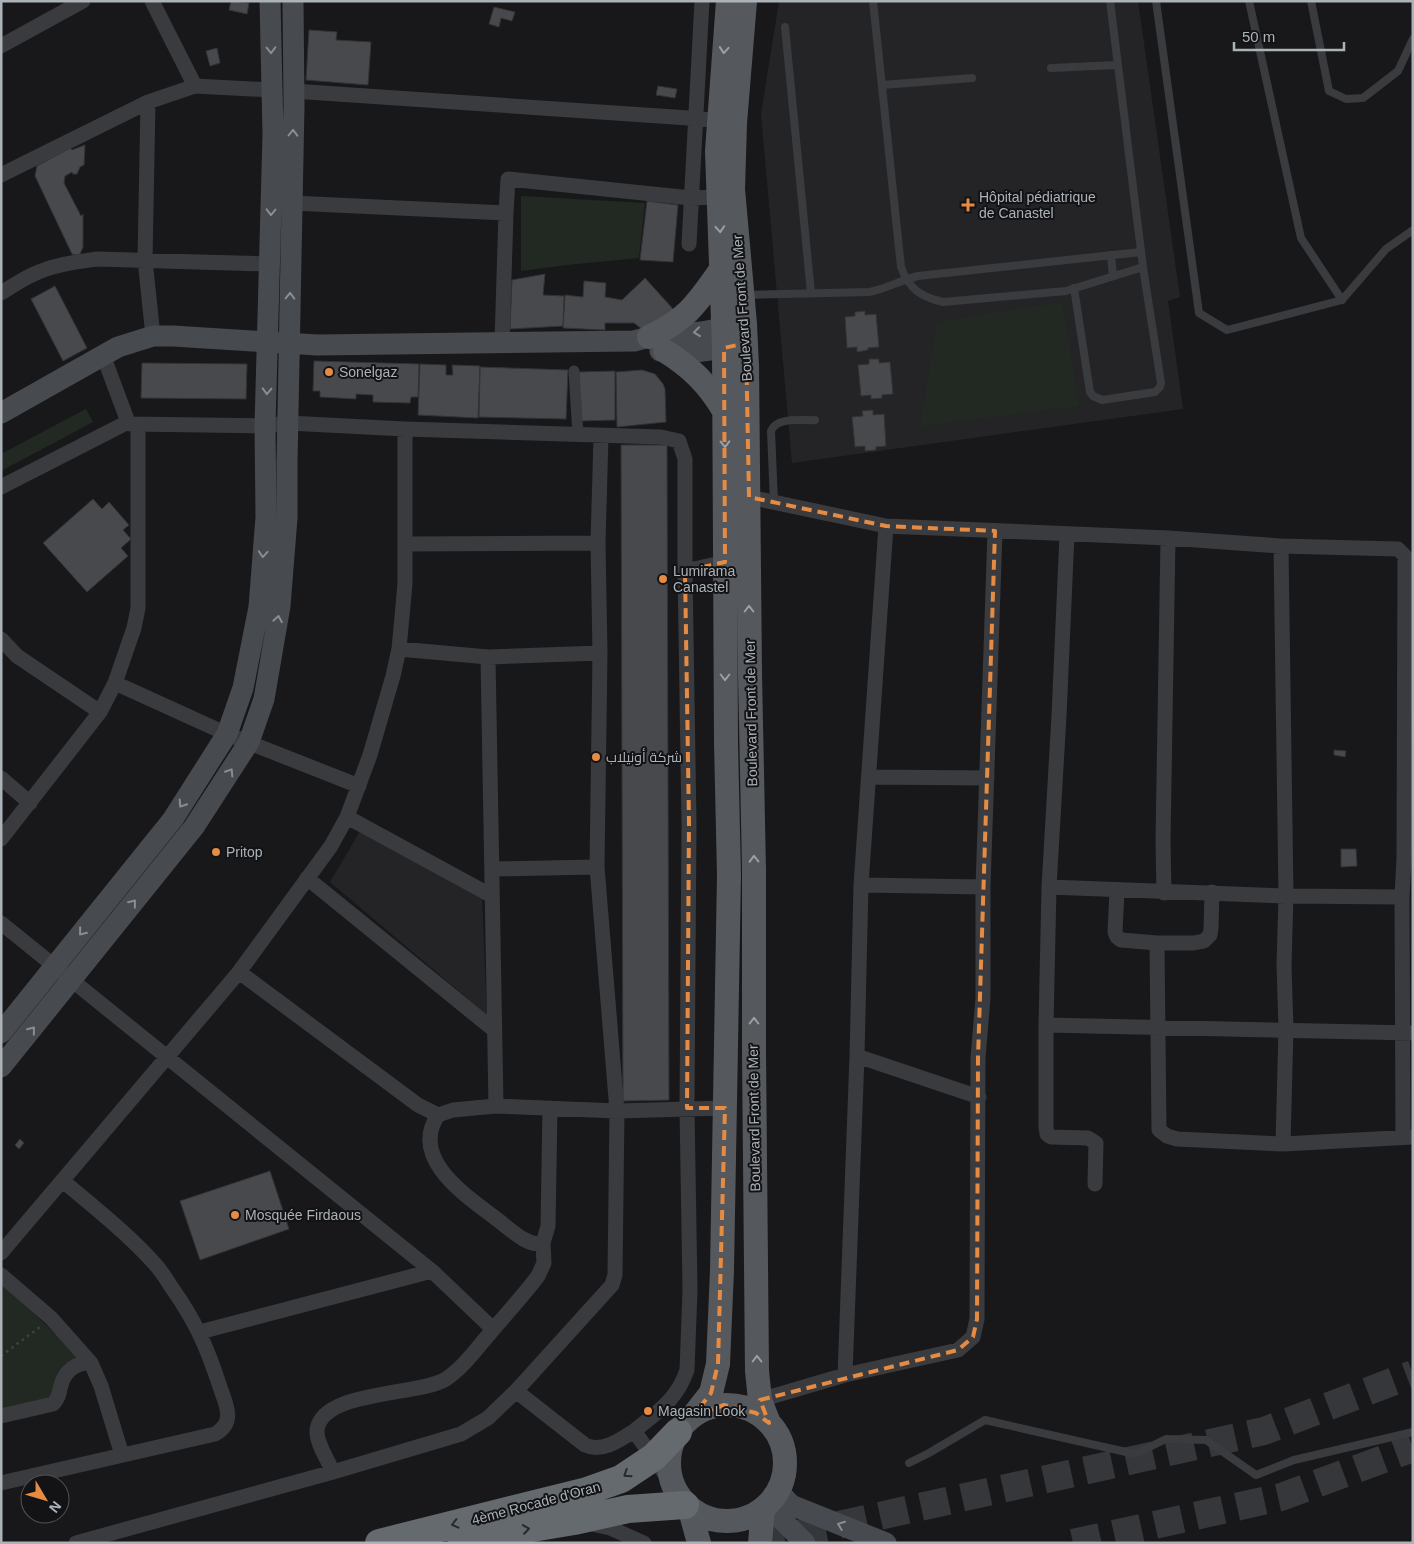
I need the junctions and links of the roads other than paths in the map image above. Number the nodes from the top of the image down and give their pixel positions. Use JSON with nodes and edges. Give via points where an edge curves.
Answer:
{"nodes":[{"id":1,"x":83,"y":1,"type":"edge"},
{"id":2,"x":152,"y":1,"type":"edge"},
{"id":3,"x":270,"y":1,"type":"edge"},
{"id":4,"x":293,"y":1,"type":"edge"},
{"id":5,"x":702,"y":1,"type":"edge"},
{"id":6,"x":728,"y":1,"type":"edge"},
{"id":7,"x":745,"y":1,"type":"edge"},
{"id":8,"x":873,"y":1,"type":"edge"},
{"id":9,"x":1110,"y":1,"type":"edge"},
{"id":10,"x":1156,"y":1,"type":"edge"},
{"id":11,"x":1249,"y":1,"type":"edge"},
{"id":12,"x":1311,"y":1,"type":"edge"},
{"id":13,"x":785,"y":26,"type":"dead end"},
{"id":14,"x":1413,"y":39,"type":"edge"},
{"id":15,"x":1,"y":46,"type":"edge"},
{"id":16,"x":1117,"y":65,"type":"junction"},
{"id":17,"x":1051,"y":68,"type":"dead end"},
{"id":18,"x":972,"y":78,"type":"dead end"},
{"id":19,"x":882,"y":85,"type":"junction"},
{"id":20,"x":195,"y":86,"type":"junction"},
{"id":21,"x":282,"y":90,"type":"junction"},
{"id":22,"x":148,"y":102,"type":"junction"},
{"id":23,"x":708,"y":119,"type":"junction"},
{"id":24,"x":1,"y":175,"type":"edge"},
{"id":25,"x":718,"y":197,"type":"junction"},
{"id":26,"x":691,"y":198,"type":"junction"},
{"id":27,"x":292,"y":203,"type":"junction"},
{"id":28,"x":506,"y":213,"type":"junction"},
{"id":29,"x":1413,"y":230,"type":"edge"},
{"id":30,"x":689,"y":244,"type":"dead end"},
{"id":31,"x":1142,"y":252,"type":"junction"},
{"id":32,"x":1111,"y":255,"type":"junction"},
{"id":33,"x":145,"y":260,"type":"junction"},
{"id":34,"x":269,"y":264,"type":"junction"},
{"id":35,"x":1143,"y":267,"type":"junction"},
{"id":36,"x":722,"y":268,"type":"junction"},
{"id":37,"x":1113,"y":276,"type":"junction"},
{"id":38,"x":906,"y":279,"type":"junction"},
{"id":39,"x":1074,"y":288,"type":"junction"},
{"id":40,"x":1,"y":293,"type":"edge"},
{"id":41,"x":811,"y":293,"type":"junction"},
{"id":42,"x":733,"y":296,"type":"junction"},
{"id":43,"x":1342,"y":300,"type":"junction"},
{"id":44,"x":153,"y":336,"type":"junction"},
{"id":45,"x":735,"y":336,"type":"junction"},
{"id":46,"x":502,"y":342,"type":"junction"},
{"id":47,"x":268,"y":343,"type":"junction"},
{"id":48,"x":649,"y":343,"type":"junction"},
{"id":49,"x":290,"y":344,"type":"junction"},
{"id":50,"x":103,"y":355,"type":"junction"},
{"id":51,"x":574,"y":372,"type":"dead end"},
{"id":52,"x":724,"y":411,"type":"junction"},
{"id":53,"x":1,"y":413,"type":"edge"},
{"id":54,"x":815,"y":420,"type":"dead end"},
{"id":55,"x":133,"y":423,"type":"junction"},
{"id":56,"x":288,"y":423,"type":"junction"},
{"id":57,"x":265,"y":426,"type":"junction"},
{"id":58,"x":405,"y":429,"type":"junction"},
{"id":59,"x":578,"y":435,"type":"junction"},
{"id":60,"x":601,"y":437,"type":"junction"},
{"id":61,"x":1,"y":487,"type":"edge"},
{"id":62,"x":749,"y":497,"type":"junction"},
{"id":63,"x":774,"y":502,"type":"junction"},
{"id":64,"x":886,"y":526,"type":"junction"},
{"id":65,"x":995,"y":531,"type":"junction"},
{"id":66,"x":1066,"y":534,"type":"junction"},
{"id":67,"x":1168,"y":538,"type":"junction"},
{"id":68,"x":598,"y":543,"type":"junction"},
{"id":69,"x":404,"y":544,"type":"junction"},
{"id":70,"x":1281,"y":546,"type":"junction"},
{"id":71,"x":725,"y":562,"type":"junction"},
{"id":72,"x":685,"y":571,"type":"junction"},
{"id":73,"x":1,"y":640,"type":"edge"},
{"id":74,"x":398,"y":649,"type":"junction"},
{"id":75,"x":600,"y":653,"type":"junction"},
{"id":76,"x":488,"y":657,"type":"junction"},
{"id":77,"x":115,"y":683,"type":"junction"},
{"id":78,"x":100,"y":712,"type":"junction"},
{"id":79,"x":227,"y":734,"type":"junction"},
{"id":80,"x":249,"y":742,"type":"junction"},
{"id":81,"x":869,"y":777,"type":"junction"},
{"id":82,"x":1,"y":778,"type":"edge"},
{"id":83,"x":986,"y":778,"type":"junction"},
{"id":84,"x":359,"y":786,"type":"junction"},
{"id":85,"x":30,"y":803,"type":"junction"},
{"id":86,"x":346,"y":817,"type":"junction"},
{"id":87,"x":1,"y":838,"type":"edge"},
{"id":88,"x":1408,"y":858,"type":"edge"},
{"id":89,"x":598,"y":867,"type":"junction"},
{"id":90,"x":492,"y":869,"type":"junction"},
{"id":91,"x":307,"y":878,"type":"junction"},
{"id":92,"x":861,"y":885,"type":"junction"},
{"id":93,"x":983,"y":887,"type":"junction"},
{"id":94,"x":1049,"y":887,"type":"junction"},
{"id":95,"x":1117,"y":891,"type":"junction"},
{"id":96,"x":1212,"y":892,"type":"junction"},
{"id":97,"x":1164,"y":893,"type":"junction"},
{"id":98,"x":492,"y":896,"type":"junction"},
{"id":99,"x":1286,"y":896,"type":"junction"},
{"id":100,"x":1402,"y":897,"type":"junction"},
{"id":101,"x":1,"y":923,"type":"edge"},
{"id":102,"x":1157,"y":943,"type":"junction"},
{"id":103,"x":1408,"y":946,"type":"edge"},
{"id":104,"x":55,"y":966,"type":"junction"},
{"id":105,"x":239,"y":972,"type":"junction"},
{"id":106,"x":72,"y":980,"type":"junction"},
{"id":107,"x":1046,"y":1025,"type":"junction"},
{"id":108,"x":1157,"y":1027,"type":"junction"},
{"id":109,"x":1286,"y":1029,"type":"junction"},
{"id":110,"x":494,"y":1030,"type":"junction"},
{"id":111,"x":1,"y":1033,"type":"edge"},
{"id":112,"x":1407,"y":1034,"type":"edge"},
{"id":113,"x":857,"y":1056,"type":"junction"},
{"id":114,"x":167,"y":1057,"type":"junction"},
{"id":115,"x":1,"y":1068,"type":"edge"},
{"id":116,"x":979,"y":1097,"type":"junction"},
{"id":117,"x":496,"y":1106,"type":"junction"},
{"id":118,"x":550,"y":1108,"type":"junction"},
{"id":119,"x":687,"y":1108,"type":"junction"},
{"id":120,"x":725,"y":1108,"type":"junction"},
{"id":121,"x":617,"y":1111,"type":"junction"},
{"id":122,"x":438,"y":1115,"type":"junction"},
{"id":123,"x":1408,"y":1137,"type":"edge"},
{"id":124,"x":1283,"y":1144,"type":"junction"},
{"id":125,"x":63,"y":1181,"type":"junction"},
{"id":126,"x":1095,"y":1184,"type":"dead end"},
{"id":127,"x":543,"y":1243,"type":"junction"},
{"id":128,"x":1,"y":1253,"type":"edge"},
{"id":129,"x":432,"y":1271,"type":"junction"},
{"id":130,"x":1,"y":1274,"type":"edge"},
{"id":131,"x":493,"y":1329,"type":"junction"},
{"id":132,"x":200,"y":1332,"type":"junction"},
{"id":133,"x":91,"y":1363,"type":"junction"},
{"id":134,"x":846,"y":1375,"type":"junction"},
{"id":135,"x":516,"y":1391,"type":"junction"},
{"id":136,"x":760,"y":1400,"type":"junction"},
{"id":137,"x":1,"y":1416,"type":"edge"},
{"id":138,"x":769,"y":1423,"type":"junction"},
{"id":139,"x":685,"y":1424,"type":"junction"},
{"id":140,"x":634,"y":1431,"type":"junction"},
{"id":141,"x":1413,"y":1432,"type":"edge"},
{"id":142,"x":122,"y":1455,"type":"junction"},
{"id":143,"x":654,"y":1457,"type":"junction"},
{"id":144,"x":909,"y":1463,"type":"dead end"},
{"id":145,"x":333,"y":1472,"type":"junction"},
{"id":146,"x":1,"y":1483,"type":"edge"},
{"id":147,"x":683,"y":1500,"type":"junction"},
{"id":148,"x":769,"y":1502,"type":"junction"},
{"id":149,"x":574,"y":1521,"type":"junction"},
{"id":150,"x":497,"y":1538,"type":"edge"},
{"id":151,"x":76,"y":1543,"type":"edge"},
{"id":152,"x":379,"y":1543,"type":"edge"},
{"id":153,"x":462,"y":1543,"type":"edge"},
{"id":154,"x":644,"y":1543,"type":"edge"},
{"id":155,"x":699,"y":1543,"type":"edge"},
{"id":156,"x":760,"y":1543,"type":"edge"},
{"id":157,"x":805,"y":1543,"type":"edge"},
{"id":158,"x":886,"y":1543,"type":"edge"}],
"edges":[{"from":1,"to":15,"type":"street"},
{"from":2,"to":20,"type":"street"},
{"from":3,"to":21,"type":"main road","one_way":true},
{"from":4,"to":21,"type":"main road"},
{"from":5,"to":23,"type":"street"},
{"from":6,"to":23,"type":"main road","one_way":true},
{"from":7,"to":42,"type":"main road","name":"Boulevard Front de Mer","via":[[733,161]]},
{"from":8,"to":19,"type":"lane"},
{"from":9,"to":16,"type":"lane"},
{"from":10,"to":43,"type":"lane","via":[[1200,313],[1226,330]]},
{"from":11,"to":43,"type":"lane","via":[[1301,238]]},
{"from":12,"to":14,"type":"lane","via":[[1329,91],[1346,99],[1363,98],[1398,71]]},
{"from":13,"to":41,"type":"lane"},
{"from":16,"to":17,"type":"lane"},
{"from":16,"to":31,"type":"lane"},
{"from":18,"to":19,"type":"lane"},
{"from":19,"to":38,"type":"lane","via":[[901,267]]},
{"from":20,"to":21,"type":"street"},
{"from":20,"to":22,"type":"street"},
{"from":21,"to":23,"type":"street"},
{"from":27,"to":21,"type":"main road","one_way":true},
{"from":21,"to":34,"type":"main road","one_way":true,"via":[[273,134]]},
{"from":22,"to":24,"type":"street"},
{"from":22,"to":33,"type":"street"},
{"from":23,"to":25,"type":"main road","via":[[717,151]]},
{"from":23,"to":26,"type":"street"},
{"from":25,"to":26,"type":"street"},
{"from":25,"to":36,"type":"main road","one_way":true},
{"from":26,"to":28,"type":"street","via":[[508,179]]},
{"from":26,"to":30,"type":"street"},
{"from":27,"to":28,"type":"street"},
{"from":49,"to":27,"type":"main road","one_way":true},
{"from":28,"to":46,"type":"street"},
{"from":29,"to":43,"type":"lane","via":[[1386,249]]},
{"from":31,"to":32,"type":"lane"},
{"from":31,"to":35,"type":"lane"},
{"from":32,"to":37,"type":"lane"},
{"from":32,"to":38,"type":"lane"},
{"from":33,"to":34,"type":"street"},
{"from":33,"to":40,"type":"street","via":[[71,262],[32,275]]},
{"from":33,"to":44,"type":"street"},
{"from":34,"to":47,"type":"main road"},
{"from":35,"to":37,"type":"lane"},
{"from":35,"to":39,"type":"lane","via":[[1161,383],[1155,392],[1102,400],[1093,396]]},
{"from":36,"to":42,"type":"main road"},
{"from":36,"to":48,"type":"main road","via":[[687,314]]},
{"from":37,"to":39,"type":"lane"},
{"from":38,"to":39,"type":"lane","via":[[918,293],[943,302],[1057,293]]},
{"from":38,"to":41,"type":"lane","via":[[869,292]]},
{"from":41,"to":42,"type":"lane"},
{"from":42,"to":45,"type":"main road"},
{"from":44,"to":47,"type":"main road"},
{"from":44,"to":50,"type":"main road","via":[[118,346]]},
{"from":45,"to":48,"type":"main road"},
{"from":45,"to":52,"type":"main road"},
{"from":45,"to":62,"type":"main road","name":"Boulevard Front de Mer"},
{"from":46,"to":48,"type":"main road"},
{"from":46,"to":49,"type":"main road"},
{"from":47,"to":49,"type":"main road"},
{"from":47,"to":57,"type":"main road","one_way":true},
{"from":48,"to":52,"type":"main road","via":[[680,360],[705,382]]},
{"from":49,"to":56,"type":"main road"},
{"from":50,"to":53,"type":"main road"},
{"from":50,"to":55,"type":"street"},
{"from":51,"to":59,"type":"street"},
{"from":52,"to":71,"type":"main road","one_way":true},
{"from":54,"to":63,"type":"lane","via":[[780,422],[773,427]]},
{"from":55,"to":57,"type":"street"},
{"from":55,"to":61,"type":"street"},
{"from":55,"to":77,"type":"street","via":[[138,608]]},
{"from":56,"to":57,"type":"street"},
{"from":56,"to":58,"type":"street"},
{"from":80,"to":56,"type":"main road","one_way":true,"via":[[264,699],[280,606],[288,518]]},
{"from":57,"to":79,"type":"main road","one_way":true,"via":[[266,517],[259,608],[242,688]]},
{"from":58,"to":59,"type":"street"},
{"from":58,"to":69,"type":"street"},
{"from":59,"to":60,"type":"street"},
{"from":60,"to":68,"type":"street"},
{"from":60,"to":72,"type":"street","via":[[679,441],[685,459]]},
{"from":62,"to":63,"type":"street"},
{"from":136,"to":62,"type":"main road","name":"Boulevard Front de Mer","one_way":true,"via":[[757,1372]]},
{"from":63,"to":64,"type":"street"},
{"from":64,"to":65,"type":"street"},
{"from":64,"to":81,"type":"street"},
{"from":65,"to":66,"type":"street"},
{"from":65,"to":83,"type":"street"},
{"from":66,"to":67,"type":"street"},
{"from":66,"to":94,"type":"street"},
{"from":67,"to":70,"type":"street"},
{"from":67,"to":97,"type":"street","via":[[1162,841]]},
{"from":68,"to":69,"type":"street"},
{"from":68,"to":75,"type":"street"},
{"from":69,"to":74,"type":"street","via":[[405,584]]},
{"from":70,"to":88,"type":"street","via":[[1394,548],[1405,556]]},
{"from":70,"to":99,"type":"street"},
{"from":71,"to":72,"type":"street"},
{"from":71,"to":120,"type":"main road","one_way":true,"via":[[729,875]]},
{"from":72,"to":119,"type":"street","via":[[689,823]]},
{"from":73,"to":78,"type":"street","via":[[17,656]]},
{"from":74,"to":76,"type":"street"},
{"from":74,"to":84,"type":"street","via":[[393,676]]},
{"from":75,"to":76,"type":"street"},
{"from":75,"to":89,"type":"street"},
{"from":76,"to":90,"type":"street"},
{"from":77,"to":78,"type":"street"},
{"from":77,"to":79,"type":"street"},
{"from":78,"to":85,"type":"street"},
{"from":79,"to":80,"type":"street"},
{"from":79,"to":104,"type":"main road","one_way":true,"via":[[173,819]]},
{"from":80,"to":84,"type":"street"},
{"from":106,"to":80,"type":"main road","one_way":true,"via":[[194,827]]},
{"from":81,"to":83,"type":"street"},
{"from":81,"to":92,"type":"street"},
{"from":82,"to":85,"type":"street"},
{"from":83,"to":93,"type":"street"},
{"from":84,"to":86,"type":"street"},
{"from":85,"to":87,"type":"street"},
{"from":86,"to":91,"type":"street","via":[[331,846]]},
{"from":86,"to":98,"type":"street"},
{"from":88,"to":100,"type":"street"},
{"from":89,"to":90,"type":"street"},
{"from":89,"to":121,"type":"street"},
{"from":90,"to":98,"type":"street"},
{"from":91,"to":105,"type":"street"},
{"from":91,"to":110,"type":"street"},
{"from":92,"to":93,"type":"street"},
{"from":92,"to":113,"type":"street"},
{"from":93,"to":116,"type":"street"},
{"from":94,"to":95,"type":"street"},
{"from":94,"to":107,"type":"street"},
{"from":95,"to":97,"type":"street"},
{"from":95,"to":102,"type":"street","via":[[1117,937]]},
{"from":96,"to":97,"type":"street"},
{"from":96,"to":99,"type":"street"},
{"from":96,"to":102,"type":"street","via":[[1210,935],[1204,941]]},
{"from":98,"to":110,"type":"street"},
{"from":99,"to":100,"type":"street"},
{"from":99,"to":109,"type":"street"},
{"from":100,"to":103,"type":"street"},
{"from":101,"to":104,"type":"street"},
{"from":102,"to":108,"type":"street"},
{"from":103,"to":112,"type":"street"},
{"from":104,"to":106,"type":"street"},
{"from":104,"to":111,"type":"main road"},
{"from":105,"to":114,"type":"street"},
{"from":105,"to":122,"type":"street","via":[[418,1105]]},
{"from":106,"to":114,"type":"street"},
{"from":115,"to":106,"type":"main road","one_way":true},
{"from":107,"to":108,"type":"street"},
{"from":107,"to":126,"type":"street","via":[[1047,1134],[1054,1138],[1094,1140],[1097,1146]]},
{"from":108,"to":109,"type":"street"},
{"from":108,"to":124,"type":"street","via":[[1159,1130],[1177,1139]]},
{"from":109,"to":112,"type":"street"},
{"from":109,"to":124,"type":"street"},
{"from":110,"to":117,"type":"street"},
{"from":112,"to":123,"type":"street"},
{"from":113,"to":116,"type":"street"},
{"from":113,"to":134,"type":"street"},
{"from":114,"to":125,"type":"street"},
{"from":114,"to":129,"type":"street"},
{"from":116,"to":134,"type":"street","via":[[977,1318],[974,1337],[958,1350]]},
{"from":117,"to":118,"type":"street"},
{"from":117,"to":122,"type":"street","via":[[453,1110]]},
{"from":118,"to":121,"type":"street"},
{"from":118,"to":127,"type":"street","via":[[548,1226]]},
{"from":119,"to":120,"type":"street"},
{"from":119,"to":121,"type":"street"},
{"from":119,"to":140,"type":"street","via":[[690,1290],[687,1370],[674,1397]]},
{"from":120,"to":139,"type":"main road","via":[[718,1364],[711,1393]]},
{"from":121,"to":135,"type":"street","via":[[614,1280]]},
{"from":122,"to":127,"type":"street","via":[[430,1142],[437,1162],[449,1179],[465,1196],[523,1238],[533,1244]]},
{"from":123,"to":124,"type":"street"},
{"from":125,"to":128,"type":"street"},
{"from":125,"to":132,"type":"street","via":[[119,1228],[155,1264]]},
{"from":127,"to":131,"type":"street","via":[[544,1263],[538,1276]]},
{"from":129,"to":131,"type":"street"},
{"from":129,"to":132,"type":"street"},
{"from":130,"to":133,"type":"street","via":[[51,1318]]},
{"from":131,"to":145,"type":"street","via":[[466,1361],[444,1380],[339,1404],[322,1416],[317,1431]]},
{"from":132,"to":142,"type":"street","via":[[227,1407],[225,1426],[215,1434]]},
{"from":133,"to":137,"type":"street","via":[[83,1362],[71,1369],[53,1404]]},
{"from":133,"to":142,"type":"street"},
{"from":134,"to":136,"type":"street"},
{"from":135,"to":140,"type":"street","via":[[593,1448],[601,1448]]},
{"from":135,"to":145,"type":"street","via":[[488,1418],[461,1434]]},
{"from":136,"to":138,"type":"main road","name":"Boulevard Front de Mer"},
{"from":138,"to":139,"type":"main road","via":[[756,1413],[724,1405],[708,1409]]},
{"from":138,"to":148,"type":"main road","via":[[778,1435],[785,1463],[783,1478]]},
{"from":139,"to":143,"type":"highway","name":"4ème Rocade d'Oran"},
{"from":139,"to":147,"type":"main road","via":[[672,1444],[669,1458],[670,1472]]},
{"from":140,"to":143,"type":"street"},
{"from":141,"to":144,"type":"lane","via":[[1294,1460],[1256,1475],[1206,1440],[1166,1439],[1135,1454],[985,1420]]},
{"from":142,"to":146,"type":"street"},
{"from":143,"to":147,"type":"street"},
{"from":143,"to":152,"type":"highway","name":"4ème Rocade d'Oran","one_way":true,"via":[[621,1478],[587,1491]]},
{"from":145,"to":151,"type":"street"},
{"from":147,"to":148,"type":"main road","via":[[710,1519],[728,1521],[746,1518]]},
{"from":147,"to":149,"type":"highway","name":"4ème Rocade d'Oran"},
{"from":147,"to":155,"type":"main road"},
{"from":148,"to":156,"type":"main road"},
{"from":148,"to":157,"type":"main road"},
{"from":158,"to":148,"type":"main road","one_way":true,"via":[[791,1505]]},
{"from":150,"to":149,"type":"highway","name":"4ème Rocade d'Oran","one_way":true},
{"from":149,"to":154,"type":"street","via":[[610,1528]]},
{"from":150,"to":153,"type":"highway","name":"4ème Rocade d'Oran"}]}
